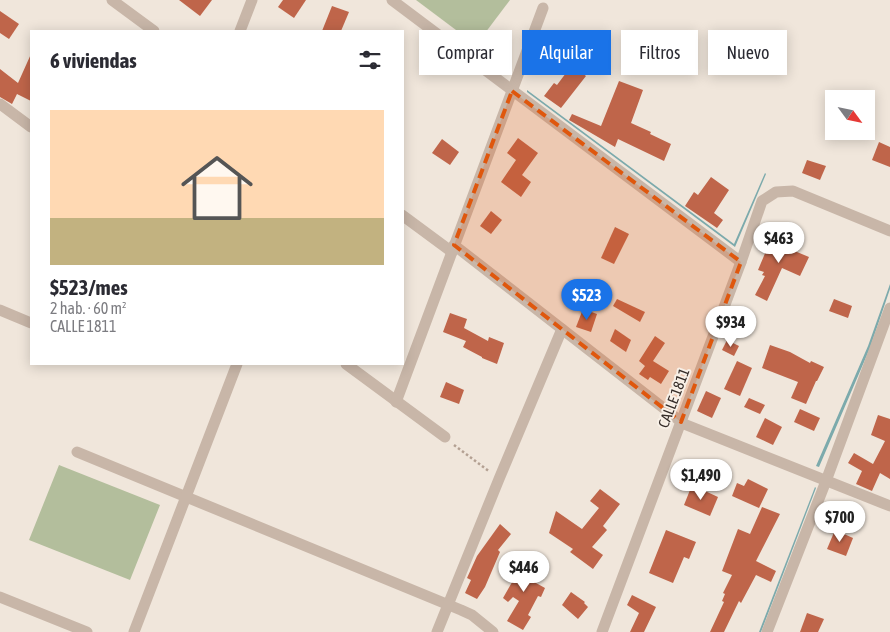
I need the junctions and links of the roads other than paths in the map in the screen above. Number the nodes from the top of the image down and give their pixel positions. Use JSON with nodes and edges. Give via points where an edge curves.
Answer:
{"nodes":[{"id":1,"x":112,"y":0,"type":"edge"},
{"id":2,"x":252,"y":0,"type":"edge"},
{"id":3,"x":392,"y":0,"type":"edge"},
{"id":4,"x":543,"y":8,"type":"dead end"},
{"id":5,"x":153,"y":30,"type":"edge"},
{"id":6,"x":240,"y":30,"type":"edge"},
{"id":7,"x":512,"y":91,"type":"junction"},
{"id":8,"x":0,"y":104,"type":"edge"},
{"id":9,"x":30,"y":126,"type":"edge"},
{"id":10,"x":404,"y":217,"type":"edge"},
{"id":11,"x":890,"y":231,"type":"edge"},
{"id":12,"x":453,"y":249,"type":"junction"},
{"id":13,"x":741,"y":262,"type":"junction"},
{"id":14,"x":890,"y":308,"type":"edge"},
{"id":15,"x":0,"y":310,"type":"edge"},
{"id":16,"x":30,"y":323,"type":"edge"},
{"id":17,"x":562,"y":330,"type":"junction"},
{"id":18,"x":237,"y":365,"type":"edge"},
{"id":19,"x":347,"y":365,"type":"edge"},
{"id":20,"x":396,"y":402,"type":"junction"},
{"id":21,"x":681,"y":422,"type":"junction"},
{"id":22,"x":445,"y":438,"type":"road end"},
{"id":23,"x":76,"y":452,"type":"dead end"},
{"id":24,"x":826,"y":481,"type":"junction"},
{"id":25,"x":186,"y":497,"type":"junction"},
{"id":26,"x":890,"y":506,"type":"edge"},
{"id":27,"x":0,"y":597,"type":"edge"},
{"id":28,"x":448,"y":605,"type":"junction"},
{"id":29,"x":87,"y":632,"type":"edge"},
{"id":30,"x":134,"y":632,"type":"edge"},
{"id":31,"x":437,"y":632,"type":"edge"},
{"id":32,"x":493,"y":632,"type":"edge"},
{"id":33,"x":602,"y":632,"type":"edge"},
{"id":34,"x":768,"y":632,"type":"edge"}],
"edges":[{"from":1,"to":5,"type":"street"},
{"from":2,"to":6,"type":"street"},
{"from":3,"to":7,"type":"street"},
{"from":4,"to":7,"type":"street"},
{"from":7,"to":12,"type":"street"},
{"from":7,"to":13,"type":"street"},
{"from":8,"to":9,"type":"street"},
{"from":10,"to":12,"type":"street"},
{"from":11,"to":13,"type":"street","name":"CALLE 1811","via":[[793,191],[776,192],[762,201]]},
{"from":12,"to":17,"type":"street"},
{"from":12,"to":20,"type":"street"},
{"from":13,"to":21,"type":"street","name":"CALLE 1811"},
{"from":14,"to":24,"type":"street"},
{"from":15,"to":16,"type":"street"},
{"from":17,"to":21,"type":"street"},
{"from":17,"to":28,"type":"street"},
{"from":18,"to":25,"type":"street"},
{"from":19,"to":20,"type":"street"},
{"from":20,"to":22,"type":"street"},
{"from":21,"to":24,"type":"street"},
{"from":21,"to":33,"type":"street","name":"CALLE 1811"},
{"from":23,"to":25,"type":"street"},
{"from":24,"to":26,"type":"street"},
{"from":24,"to":34,"type":"street"},
{"from":25,"to":28,"type":"street"},
{"from":25,"to":30,"type":"street"},
{"from":27,"to":29,"type":"street"},
{"from":28,"to":31,"type":"street"},
{"from":28,"to":32,"type":"street","via":[[472,615]]}]}
